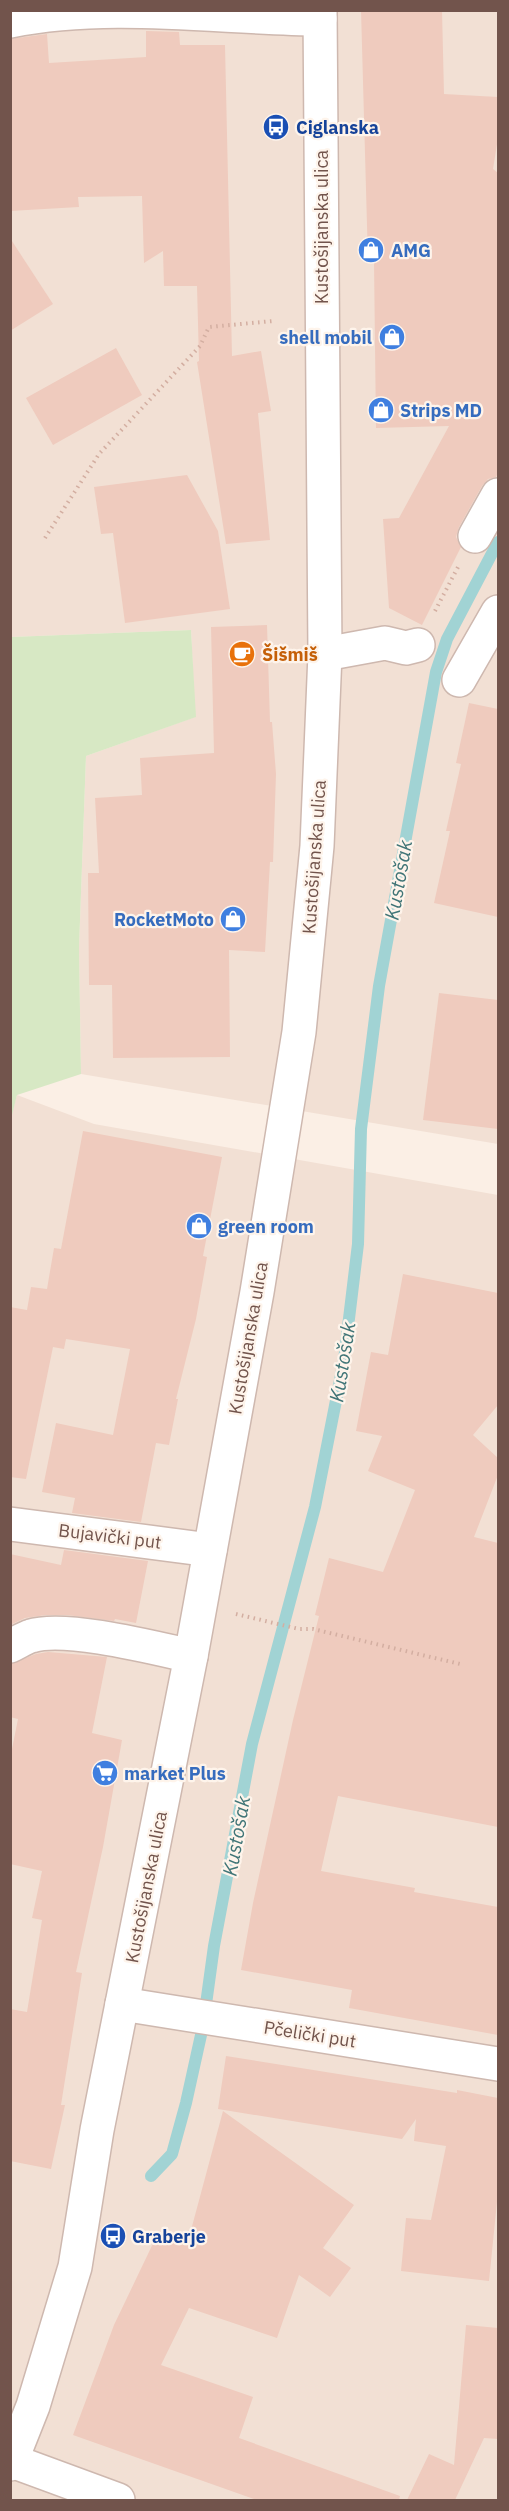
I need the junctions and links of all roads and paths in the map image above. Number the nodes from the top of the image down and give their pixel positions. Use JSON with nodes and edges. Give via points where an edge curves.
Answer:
{"nodes":[{"id":1,"x":320,"y":15,"type":"edge"},
{"id":2,"x":10,"y":21,"type":"edge"},
{"id":3,"x":273,"y":321,"type":"dead end"},
{"id":4,"x":498,"y":495,"type":"edge"},
{"id":5,"x":475,"y":536,"type":"joint"},
{"id":6,"x":45,"y":538,"type":"dead end"},
{"id":7,"x":498,"y":612,"type":"edge"},
{"id":8,"x":418,"y":645,"type":"joint"},
{"id":9,"x":325,"y":654,"type":"junction"},
{"id":10,"x":459,"y":680,"type":"dead end"},
{"id":11,"x":10,"y":1524,"type":"edge"},
{"id":12,"x":210,"y":1550,"type":"junction"},
{"id":13,"x":230,"y":1613,"type":"dead end"},
{"id":14,"x":10,"y":1647,"type":"edge"},
{"id":15,"x":191,"y":1656,"type":"junction"},
{"id":16,"x":460,"y":1664,"type":"dead end"},
{"id":17,"x":122,"y":2004,"type":"junction"},
{"id":18,"x":498,"y":2064,"type":"edge"},
{"id":19,"x":11,"y":2463,"type":"edge"},
{"id":20,"x":118,"y":2500,"type":"edge"}],
"edges":[{"from":1,"to":2,"type":"street","via":[[101,12]]},
{"from":1,"to":9,"type":"street","name":"Kustošijanska ulica"},
{"from":3,"to":6,"type":"path","via":[[209,327],[200,346],[99,454]]},
{"from":4,"to":5,"type":"street"},
{"from":5,"to":8,"type":"path"},
{"from":7,"to":10,"type":"street"},
{"from":8,"to":9,"type":"street","via":[[406,648],[385,643]]},
{"from":9,"to":12,"type":"street","name":"Kustošijanska ulica","via":[[317,846],[298,1032]]},
{"from":11,"to":12,"type":"street","name":"Bujavički put"},
{"from":12,"to":15,"type":"street","name":"Kustošijanska ulica"},
{"from":13,"to":16,"type":"path"},
{"from":14,"to":15,"type":"street","via":[[32,1636],[54,1633]]},
{"from":15,"to":17,"type":"street","name":"Kustošijanska ulica"},
{"from":17,"to":18,"type":"street","name":"Pčelički put"},
{"from":17,"to":19,"type":"street","name":"Kustošijanska ulica","via":[[75,2267],[33,2406]]},
{"from":19,"to":20,"type":"street"}]}
